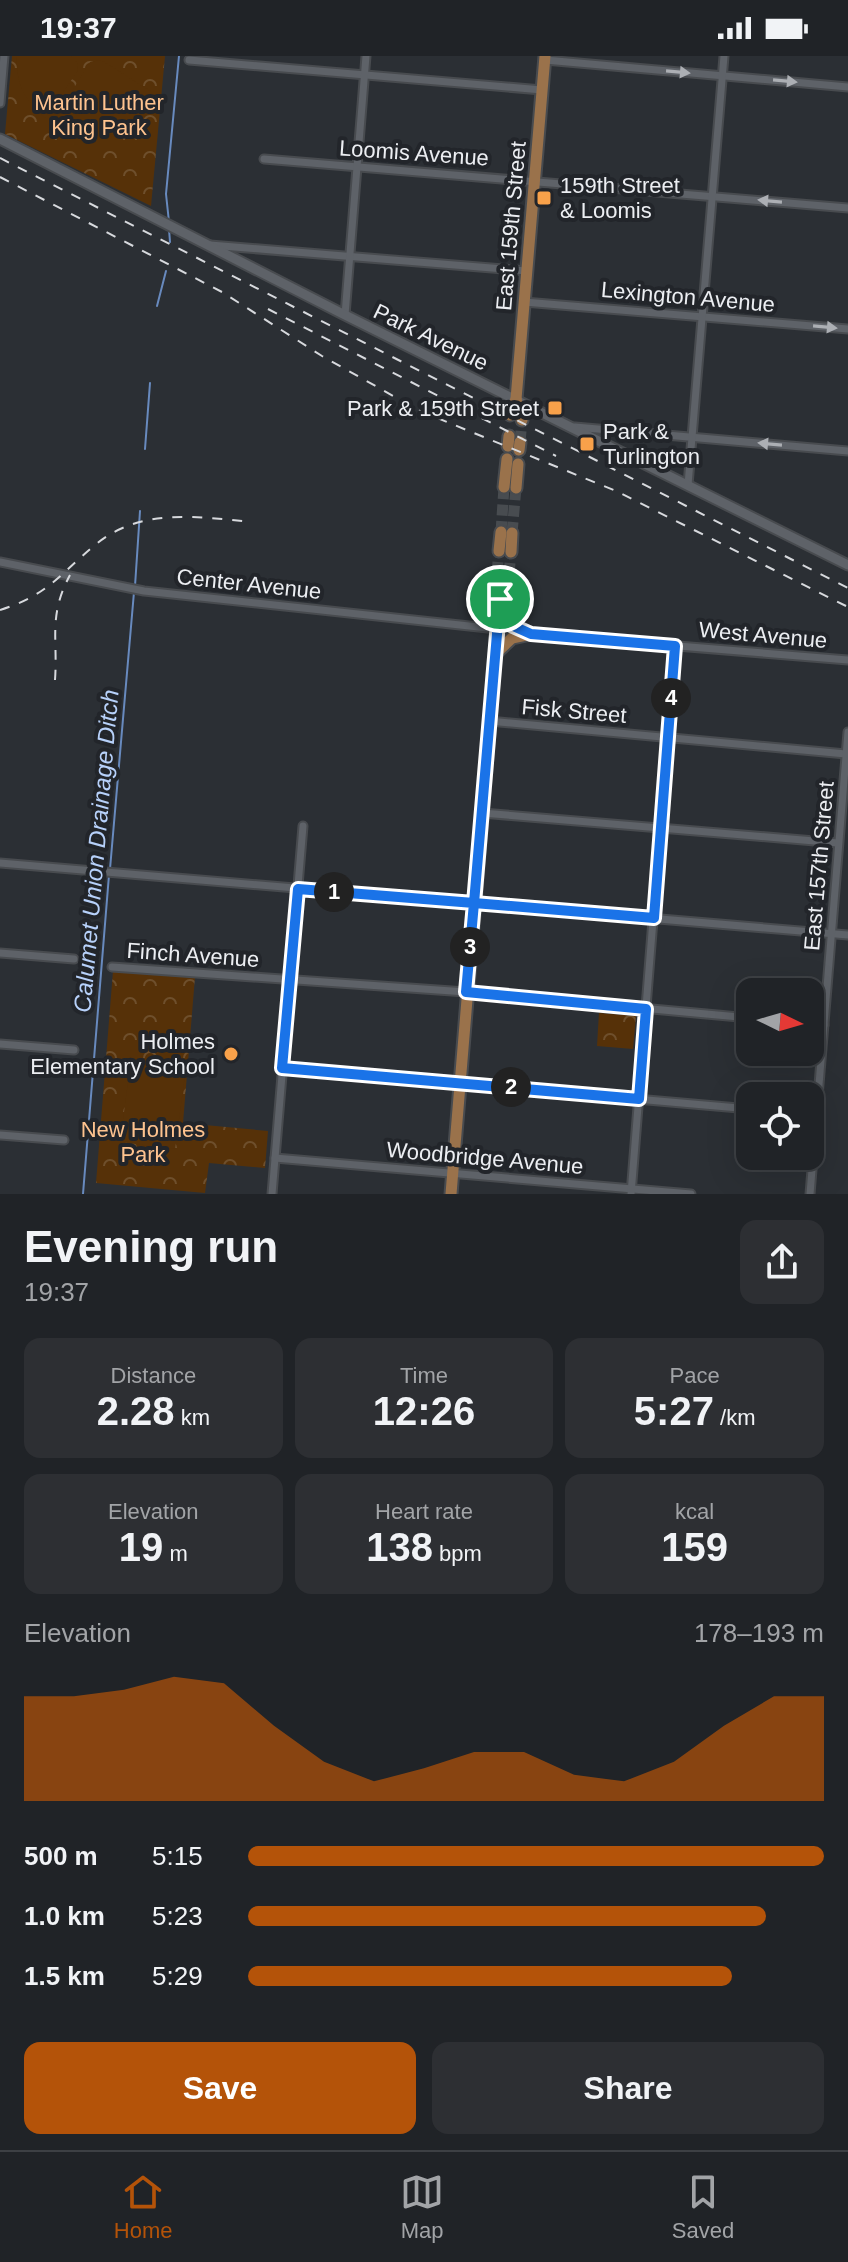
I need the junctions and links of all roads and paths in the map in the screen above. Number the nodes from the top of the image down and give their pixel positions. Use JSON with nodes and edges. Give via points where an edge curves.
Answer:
{"nodes":[{"id":1,"x":4,"y":56,"type":"edge"},
{"id":2,"x":366,"y":56,"type":"edge"},
{"id":3,"x":724,"y":56,"type":"edge"},
{"id":4,"x":545,"y":58,"type":"edge"},
{"id":5,"x":189,"y":60,"type":"dead end"},
{"id":6,"x":364,"y":75,"type":"junction"},
{"id":7,"x":722,"y":76,"type":"junction"},
{"id":8,"x":848,"y":87,"type":"edge"},
{"id":9,"x":542,"y":90,"type":"junction"},
{"id":10,"x":0,"y":103,"type":"edge"},
{"id":11,"x":0,"y":139,"type":"edge"},
{"id":12,"x":264,"y":159,"type":"dead end"},
{"id":13,"x":357,"y":167,"type":"junction"},
{"id":14,"x":534,"y":180,"type":"junction"},
{"id":15,"x":712,"y":196,"type":"junction"},
{"id":16,"x":848,"y":208,"type":"edge"},
{"id":17,"x":210,"y":245,"type":"junction"},
{"id":18,"x":350,"y":255,"type":"junction"},
{"id":19,"x":527,"y":271,"type":"junction"},
{"id":20,"x":524,"y":302,"type":"junction"},
{"id":21,"x":345,"y":315,"type":"junction"},
{"id":22,"x":702,"y":317,"type":"junction"},
{"id":23,"x":848,"y":329,"type":"edge"},
{"id":24,"x":516,"y":399,"type":"junction"},
{"id":25,"x":510,"y":415,"type":"tunnel mouth"},
{"id":26,"x":522,"y":420,"type":"tunnel mouth"},
{"id":27,"x":573,"y":427,"type":"junction"},
{"id":28,"x":693,"y":437,"type":"junction"},
{"id":29,"x":848,"y":451,"type":"edge"},
{"id":30,"x":512,"y":462,"type":"dead end"},
{"id":31,"x":688,"y":485,"type":"junction"},
{"id":32,"x":510,"y":487,"type":"tunnel mouth"},
{"id":33,"x":506,"y":532,"type":"tunnel mouth"},
{"id":34,"x":505,"y":552,"type":"tunnel mouth"},
{"id":35,"x":0,"y":562,"type":"edge"},
{"id":36,"x":848,"y":565,"type":"edge"},
{"id":37,"x":503,"y":573,"type":"tunnel mouth"},
{"id":38,"x":500,"y":599,"type":"junction"},
{"id":39,"x":497,"y":629,"type":"junction"},
{"id":40,"x":531,"y":634,"type":"junction"},
{"id":41,"x":675,"y":646,"type":"junction"},
{"id":42,"x":495,"y":654,"type":"junction"},
{"id":43,"x":848,"y":660,"type":"edge"},
{"id":44,"x":489,"y":721,"type":"junction"},
{"id":45,"x":848,"y":732,"type":"edge"},
{"id":46,"x":668,"y":738,"type":"junction"},
{"id":47,"x":846,"y":754,"type":"edge"},
{"id":48,"x":481,"y":813,"type":"junction"},
{"id":49,"x":303,"y":826,"type":"dead end"},
{"id":50,"x":661,"y":828,"type":"junction"},
{"id":51,"x":838,"y":843,"type":"junction"},
{"id":52,"x":0,"y":863,"type":"edge"},
{"id":53,"x":298,"y":889,"type":"junction"},
{"id":54,"x":474,"y":903,"type":"junction"},
{"id":55,"x":654,"y":918,"type":"junction"},
{"id":56,"x":832,"y":933,"type":"junction"},
{"id":57,"x":848,"y":935,"type":"edge"},
{"id":58,"x":0,"y":953,"type":"edge"},
{"id":59,"x":74,"y":959,"type":"dead end"},
{"id":60,"x":112,"y":967,"type":"dead end"},
{"id":61,"x":290,"y":980,"type":"junction"},
{"id":62,"x":466,"y":992,"type":"junction"},
{"id":63,"x":646,"y":1009,"type":"junction"},
{"id":64,"x":736,"y":1017,"type":"edge"},
{"id":65,"x":824,"y":1025,"type":"edge"},
{"id":66,"x":0,"y":1044,"type":"edge"},
{"id":67,"x":74,"y":1050,"type":"dead end"},
{"id":68,"x":282,"y":1068,"type":"junction"},
{"id":69,"x":459,"y":1082,"type":"junction"},
{"id":70,"x":639,"y":1099,"type":"junction"},
{"id":71,"x":736,"y":1108,"type":"edge"},
{"id":72,"x":0,"y":1135,"type":"edge"},
{"id":73,"x":64,"y":1140,"type":"dead end"},
{"id":74,"x":275,"y":1158,"type":"junction"},
{"id":75,"x":811,"y":1170,"type":"edge"},
{"id":76,"x":452,"y":1174,"type":"junction"},
{"id":77,"x":632,"y":1192,"type":"edge"},
{"id":78,"x":272,"y":1194,"type":"edge"},
{"id":79,"x":451,"y":1194,"type":"edge"},
{"id":80,"x":691,"y":1194,"type":"edge"},
{"id":81,"x":810,"y":1194,"type":"edge"}],
"edges":[{"from":1,"to":10,"type":"street"},
{"from":2,"to":6,"type":"street"},
{"from":3,"to":7,"type":"street"},
{"from":4,"to":7,"type":"street","one_way":true},
{"from":4,"to":9,"type":"main road","name":"East 159th Street"},
{"from":5,"to":6,"type":"street"},
{"from":6,"to":9,"type":"street"},
{"from":6,"to":13,"type":"street"},
{"from":7,"to":8,"type":"street","one_way":true},
{"from":7,"to":15,"type":"street"},
{"from":9,"to":14,"type":"main road","name":"East 159th Street"},
{"from":11,"to":17,"type":"street","name":"Park Avenue"},
{"from":12,"to":13,"type":"street","name":"Loomis Avenue"},
{"from":13,"to":14,"type":"street","name":"Loomis Avenue"},
{"from":13,"to":18,"type":"street"},
{"from":14,"to":15,"type":"street","name":"Loomis Avenue"},
{"from":14,"to":19,"type":"main road","name":"East 159th Street"},
{"from":16,"to":15,"type":"street","name":"Loomis Avenue","one_way":true},
{"from":15,"to":22,"type":"street"},
{"from":17,"to":18,"type":"street"},
{"from":17,"to":21,"type":"street","name":"Park Avenue"},
{"from":18,"to":19,"type":"street"},
{"from":18,"to":21,"type":"street"},
{"from":19,"to":20,"type":"main road","name":"East 159th Street"},
{"from":20,"to":22,"type":"street","name":"Lexington Avenue"},
{"from":20,"to":24,"type":"main road","name":"East 159th Street"},
{"from":21,"to":24,"type":"street","name":"Park Avenue"},
{"from":22,"to":23,"type":"street","name":"Lexington Avenue","one_way":true},
{"from":22,"to":28,"type":"street"},
{"from":24,"to":25,"type":"main road","name":"East 159th Street"},
{"from":24,"to":26,"type":"main road","name":"East 159th Street"},
{"from":24,"to":27,"type":"street","name":"Park Avenue"},
{"from":27,"to":28,"type":"street"},
{"from":27,"to":31,"type":"street","name":"Park Avenue"},
{"from":29,"to":28,"type":"street","one_way":true},
{"from":28,"to":31,"type":"street"},
{"from":30,"to":32,"type":"main road"},
{"from":31,"to":36,"type":"street","name":"Park Avenue"},
{"from":33,"to":34,"type":"main road"},
{"from":35,"to":39,"type":"street","name":"Center Avenue","via":[[144,591]]},
{"from":37,"to":38,"type":"main road"},
{"from":38,"to":39,"type":"main road"},
{"from":38,"to":40,"type":"main road","via":[[511,625]]},
{"from":39,"to":42,"type":"main road"},
{"from":40,"to":41,"type":"street","name":"West Avenue"},
{"from":40,"to":42,"type":"main road","via":[[512,638]]},
{"from":41,"to":43,"type":"street","name":"West Avenue"},
{"from":41,"to":46,"type":"street"},
{"from":42,"to":44,"type":"main road"},
{"from":44,"to":46,"type":"street","name":"Fisk Street"},
{"from":44,"to":48,"type":"main road"},
{"from":45,"to":47,"type":"street","name":"East 157th Street"},
{"from":46,"to":47,"type":"street","name":"Fisk Street"},
{"from":46,"to":50,"type":"street"},
{"from":47,"to":51,"type":"street","name":"East 157th Street"},
{"from":48,"to":50,"type":"street"},
{"from":48,"to":54,"type":"main road"},
{"from":49,"to":53,"type":"street"},
{"from":50,"to":51,"type":"street"},
{"from":50,"to":55,"type":"street"},
{"from":51,"to":56,"type":"street","name":"East 157th Street"},
{"from":52,"to":53,"type":"street"},
{"from":53,"to":54,"type":"street"},
{"from":53,"to":61,"type":"street"},
{"from":54,"to":55,"type":"street"},
{"from":54,"to":62,"type":"main road"},
{"from":55,"to":56,"type":"street"},
{"from":55,"to":63,"type":"street"},
{"from":56,"to":57,"type":"street"},
{"from":56,"to":65,"type":"street","name":"East 157th Street"},
{"from":58,"to":59,"type":"street"},
{"from":60,"to":61,"type":"street","name":"Finch Avenue"},
{"from":61,"to":62,"type":"street","name":"Finch Avenue"},
{"from":61,"to":68,"type":"street"},
{"from":62,"to":63,"type":"street","name":"Finch Avenue"},
{"from":62,"to":69,"type":"main road"},
{"from":63,"to":64,"type":"street","name":"Finch Avenue"},
{"from":63,"to":70,"type":"street"},
{"from":66,"to":67,"type":"street"},
{"from":68,"to":69,"type":"street"},
{"from":68,"to":74,"type":"street"},
{"from":69,"to":70,"type":"street"},
{"from":69,"to":76,"type":"main road"},
{"from":70,"to":71,"type":"street"},
{"from":70,"to":77,"type":"street"},
{"from":72,"to":73,"type":"street"},
{"from":74,"to":76,"type":"street","name":"Woodbridge Avenue"},
{"from":74,"to":78,"type":"street"},
{"from":75,"to":81,"type":"street","name":"East 157th Street"},
{"from":76,"to":77,"type":"street","name":"Woodbridge Avenue"},
{"from":76,"to":79,"type":"main road"},
{"from":77,"to":80,"type":"street","name":"Woodbridge Avenue"}]}
